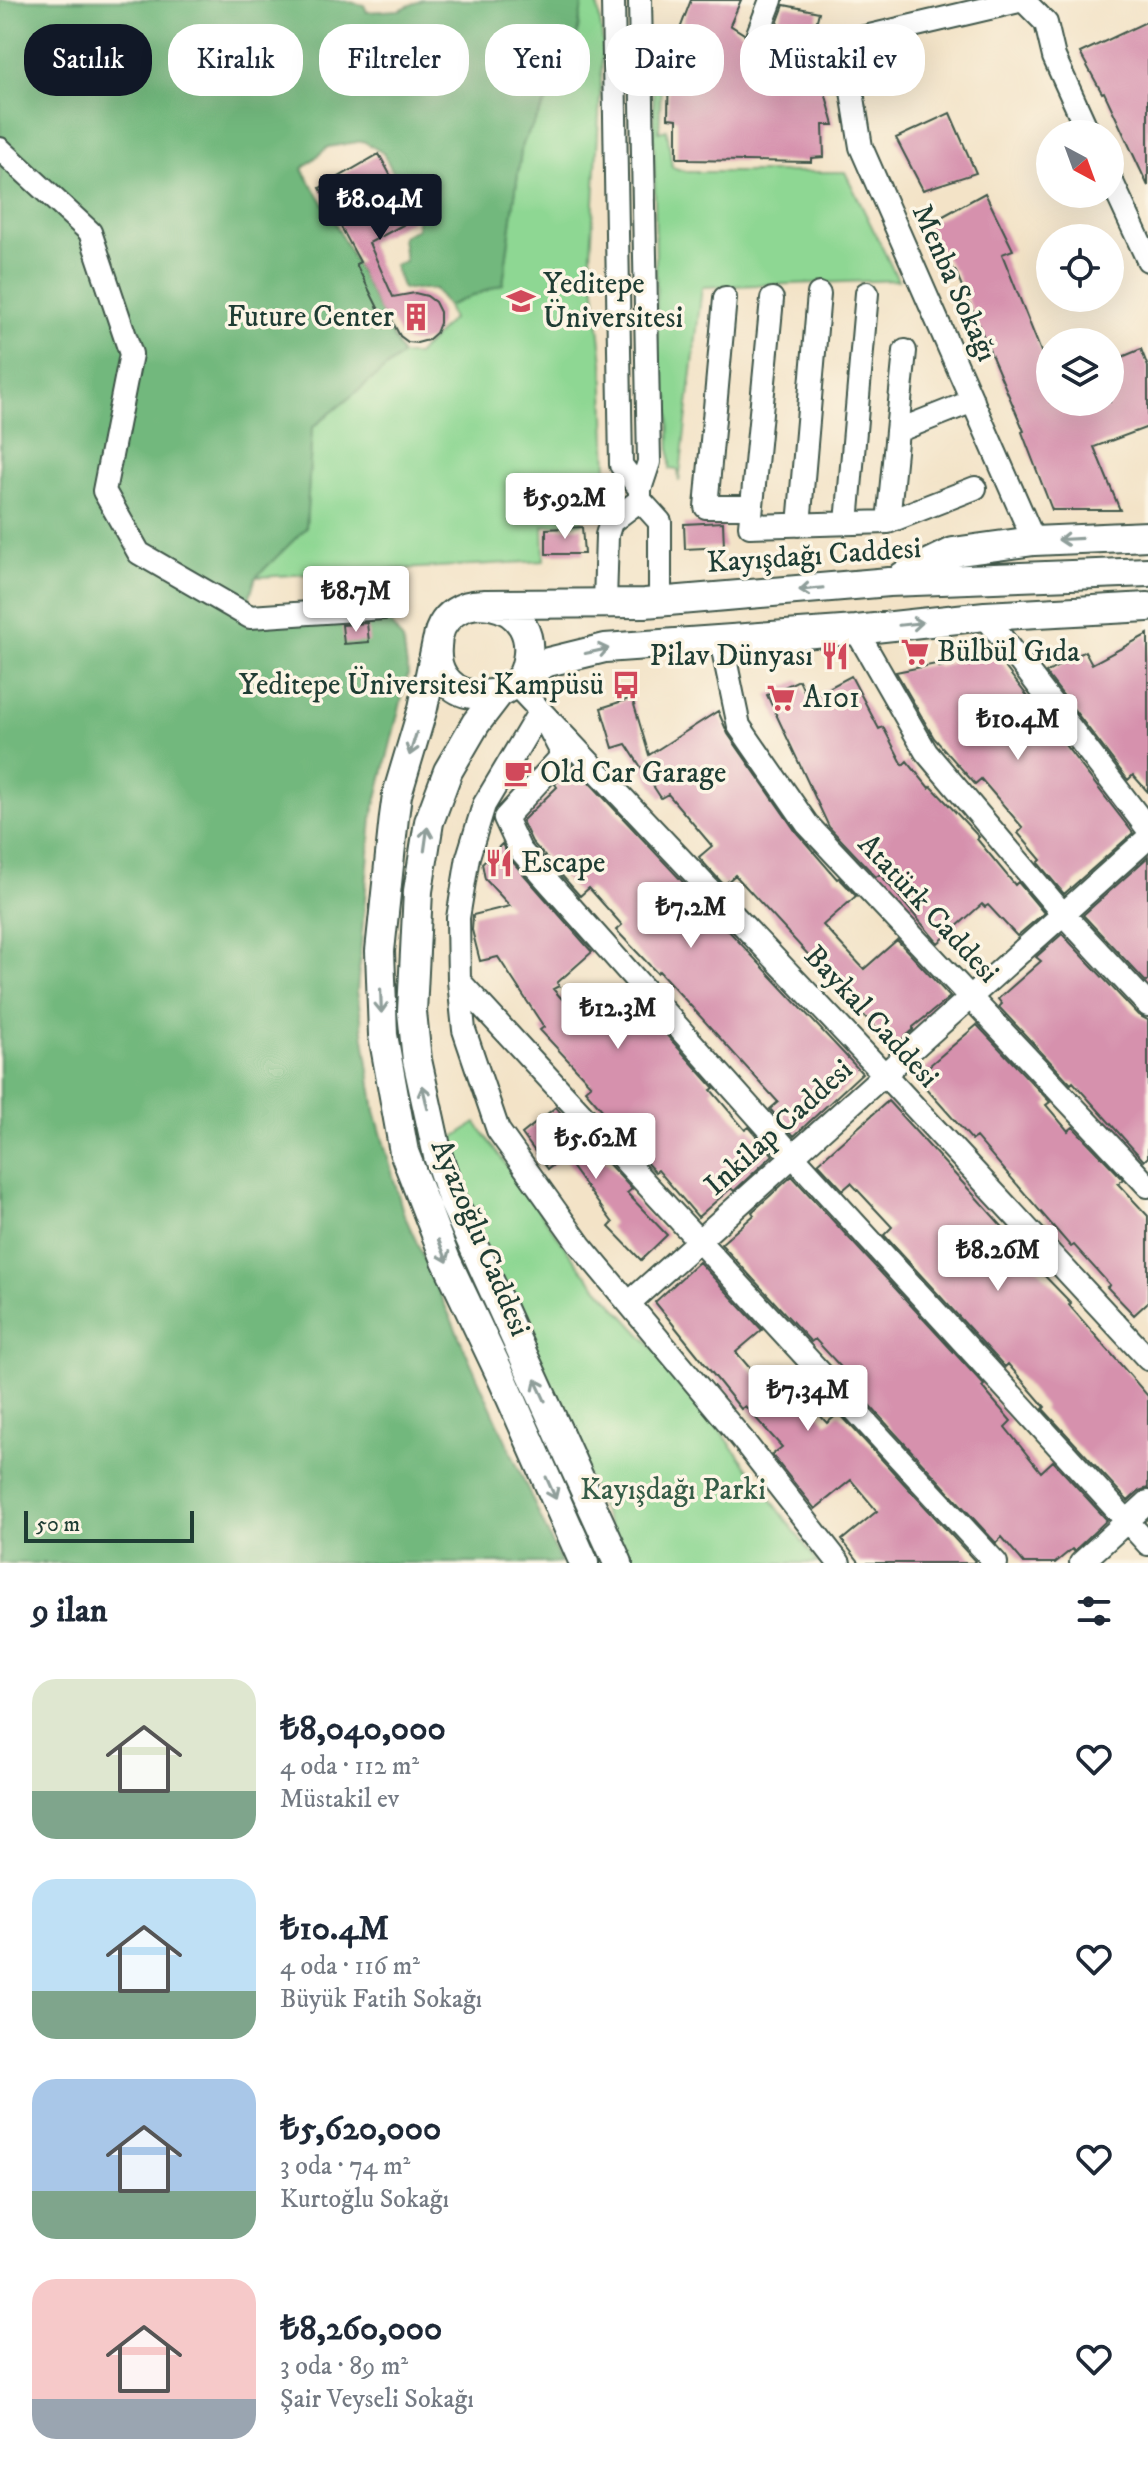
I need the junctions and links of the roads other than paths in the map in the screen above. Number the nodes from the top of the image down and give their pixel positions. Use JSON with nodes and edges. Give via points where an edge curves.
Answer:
{"nodes":[{"id":1,"x":613,"y":0,"type":"edge"},
{"id":2,"x":640,"y":0,"type":"edge"},
{"id":3,"x":771,"y":0,"type":"edge"},
{"id":4,"x":1023,"y":0,"type":"edge"},
{"id":5,"x":762,"y":24,"type":"edge"},
{"id":6,"x":1083,"y":120,"type":"edge"},
{"id":7,"x":0,"y":149,"type":"edge"},
{"id":8,"x":1124,"y":208,"type":"edge"},
{"id":9,"x":1148,"y":260,"type":"edge"},
{"id":10,"x":867,"y":293,"type":"dead end"},
{"id":11,"x":819,"y":294,"type":"dead end"},
{"id":12,"x":725,"y":298,"type":"dead end"},
{"id":13,"x":772,"y":299,"type":"dead end"},
{"id":14,"x":905,"y":351,"type":"dead end"},
{"id":15,"x":973,"y":401,"type":"junction"},
{"id":16,"x":897,"y":431,"type":"junction"},
{"id":17,"x":975,"y":488,"type":"dead end"},
{"id":18,"x":640,"y":495,"type":"junction"},
{"id":19,"x":751,"y":507,"type":"junction"},
{"id":20,"x":888,"y":522,"type":"junction"},
{"id":21,"x":847,"y":523,"type":"junction"},
{"id":22,"x":799,"y":525,"type":"junction"},
{"id":23,"x":1148,"y":536,"type":"edge"},
{"id":24,"x":1034,"y":541,"type":"junction"},
{"id":25,"x":1148,"y":572,"type":"edge"},
{"id":26,"x":889,"y":582,"type":"junction"},
{"id":27,"x":660,"y":602,"type":"junction"},
{"id":28,"x":605,"y":603,"type":"junction"},
{"id":29,"x":486,"y":604,"type":"junction"},
{"id":30,"x":1148,"y":607,"type":"edge"},
{"id":31,"x":384,"y":608,"type":"dead end"},
{"id":32,"x":985,"y":616,"type":"junction"},
{"id":33,"x":856,"y":630,"type":"junction"},
{"id":34,"x":721,"y":640,"type":"junction"},
{"id":35,"x":437,"y":641,"type":"junction"},
{"id":36,"x":512,"y":684,"type":"junction"},
{"id":37,"x":540,"y":711,"type":"junction"},
{"id":38,"x":1148,"y":829,"type":"edge"},
{"id":39,"x":1148,"y":838,"type":"edge"},
{"id":40,"x":1063,"y":914,"type":"junction"},
{"id":41,"x":459,"y":981,"type":"junction"},
{"id":42,"x":970,"y":998,"type":"junction"},
{"id":43,"x":1148,"y":1005,"type":"edge"},
{"id":44,"x":884,"y":1074,"type":"junction"},
{"id":45,"x":793,"y":1156,"type":"junction"},
{"id":46,"x":1148,"y":1186,"type":"edge"},
{"id":47,"x":698,"y":1241,"type":"junction"},
{"id":48,"x":629,"y":1303,"type":"junction"},
{"id":49,"x":1148,"y":1359,"type":"edge"},
{"id":50,"x":1148,"y":1502,"type":"edge"},
{"id":51,"x":1127,"y":1521,"type":"junction"},
{"id":52,"x":1148,"y":1544,"type":"edge"},
{"id":53,"x":584,"y":1563,"type":"edge"},
{"id":54,"x":618,"y":1563,"type":"edge"},
{"id":55,"x":839,"y":1563,"type":"edge"},
{"id":56,"x":996,"y":1563,"type":"edge"},
{"id":57,"x":1081,"y":1563,"type":"edge"}],
"edges":[{"from":1,"to":18,"type":"street","via":[[621,465]]},
{"from":2,"to":18,"type":"street","via":[[649,462]]},
{"from":3,"to":5,"type":"street"},
{"from":4,"to":6,"type":"street","via":[[1046,23],[1054,57]]},
{"from":4,"to":15,"type":"street","name":"Menba Sokağı","via":[[844,42],[861,147]]},
{"from":7,"to":31,"type":"street","via":[[90,232],[131,354],[104,491],[139,553],[250,617]]},
{"from":8,"to":9,"type":"street"},
{"from":10,"to":21,"type":"street"},
{"from":11,"to":22,"type":"street"},
{"from":12,"to":19,"type":"street","via":[[706,507]]},
{"from":13,"to":19,"type":"street"},
{"from":14,"to":16,"type":"street"},
{"from":15,"to":16,"type":"street"},
{"from":15,"to":24,"type":"street","name":"Menba Sokağı"},
{"from":16,"to":20,"type":"street"},
{"from":17,"to":20,"type":"street"},
{"from":18,"to":27,"type":"street","via":[[660,522]]},
{"from":18,"to":28,"type":"street","via":[[611,522]]},
{"from":19,"to":22,"type":"street","via":[[750,526]]},
{"from":20,"to":21,"type":"street"},
{"from":21,"to":22,"type":"street"},
{"from":23,"to":24,"type":"main road","one_way":true},
{"from":24,"to":26,"type":"main road","via":[[953,552]]},
{"from":25,"to":26,"type":"main road","name":"Kayışdağı Caddesi"},
{"from":26,"to":27,"type":"main road","name":"Kayışdağı Caddesi","one_way":true},
{"from":27,"to":28,"type":"main road","name":"Kayışdağı Caddesi"},
{"from":28,"to":29,"type":"main road","name":"Kayışdağı Caddesi"},
{"from":29,"to":35,"type":"main road","via":[[449,617]]},
{"from":29,"to":36,"type":"main road","via":[[501,607],[521,623],[528,661]]},
{"from":30,"to":32,"type":"main road"},
{"from":33,"to":32,"type":"main road","one_way":true},
{"from":32,"to":38,"type":"street"},
{"from":33,"to":34,"type":"main road"},
{"from":33,"to":40,"type":"street","via":[[926,752]]},
{"from":36,"to":34,"type":"main road","one_way":true,"via":[[548,662],[605,648]]},
{"from":34,"to":42,"type":"street","name":"Atatürk Caddesi","via":[[739,726],[798,812]]},
{"from":35,"to":36,"type":"main road","via":[[440,672],[462,692],[477,696]]},
{"from":35,"to":53,"type":"main road","name":"Ayazoğlu Caddesi","one_way":true,"via":[[397,795],[380,951],[383,1035],[404,1152],[446,1260]]},
{"from":36,"to":37,"type":"street","name":"Baykal Caddesi"},
{"from":54,"to":36,"type":"main road","name":"Ayazoğlu Caddesi","one_way":true,"via":[[453,1201],[417,1060],[414,963],[429,822],[448,771],[476,723]]},
{"from":37,"to":41,"type":"street","via":[[484,805],[468,857],[458,918]]},
{"from":37,"to":44,"type":"street","name":"Baykal Caddesi"},
{"from":37,"to":45,"type":"street","via":[[563,755],[505,818],[520,850]]},
{"from":39,"to":40,"type":"street","name":"Inkilap Caddesi"},
{"from":40,"to":42,"type":"street","name":"Inkilap Caddesi"},
{"from":40,"to":43,"type":"street"},
{"from":41,"to":47,"type":"street"},
{"from":41,"to":48,"type":"street","via":[[464,1030],[498,1130],[580,1245]]},
{"from":42,"to":44,"type":"street","name":"Inkilap Caddesi"},
{"from":42,"to":46,"type":"street","name":"Atatürk Caddesi"},
{"from":44,"to":45,"type":"street","name":"Inkilap Caddesi"},
{"from":44,"to":49,"type":"street","name":"Baykal Caddesi"},
{"from":45,"to":47,"type":"street","name":"Inkilap Caddesi"},
{"from":45,"to":51,"type":"street"},
{"from":47,"to":48,"type":"street","name":"Inkilap Caddesi"},
{"from":47,"to":56,"type":"street"},
{"from":48,"to":55,"type":"street"},
{"from":50,"to":51,"type":"street"},
{"from":51,"to":52,"type":"street"},
{"from":51,"to":57,"type":"street"}]}
